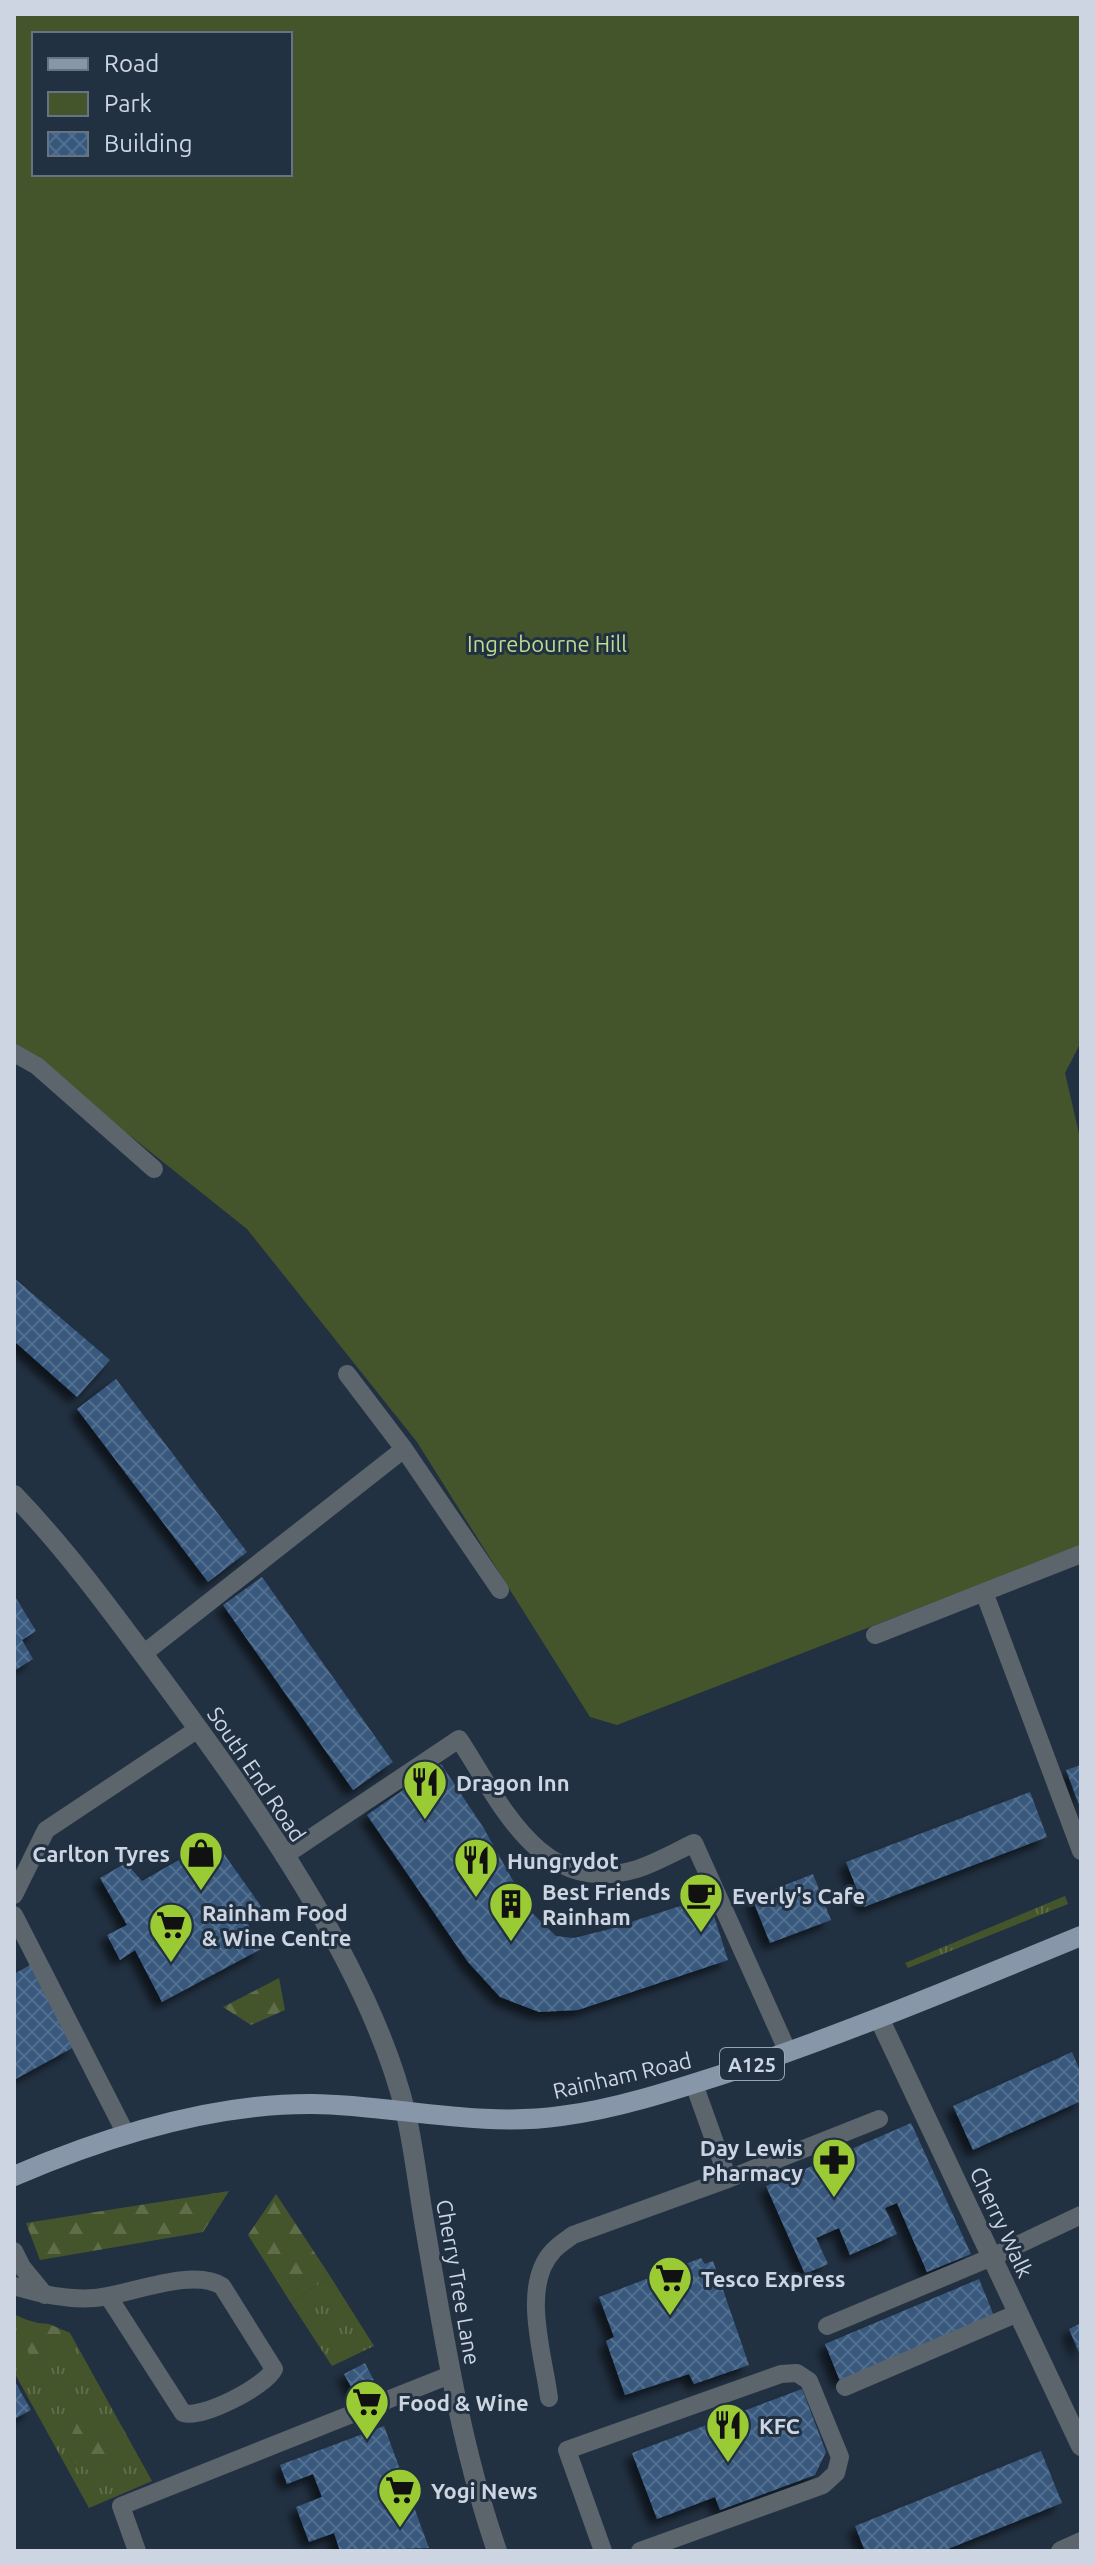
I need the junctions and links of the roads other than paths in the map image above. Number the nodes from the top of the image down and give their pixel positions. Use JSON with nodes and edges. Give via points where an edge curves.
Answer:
{"nodes":[{"id":1,"x":14,"y":1053,"type":"edge"},
{"id":2,"x":154,"y":1169,"type":"dead end"},
{"id":3,"x":347,"y":1374,"type":"dead end"},
{"id":4,"x":404,"y":1449,"type":"junction"},
{"id":5,"x":14,"y":1495,"type":"edge"},
{"id":6,"x":1081,"y":1554,"type":"edge"},
{"id":7,"x":500,"y":1590,"type":"dead end"},
{"id":8,"x":984,"y":1592,"type":"junction"},
{"id":9,"x":875,"y":1635,"type":"dead end"},
{"id":10,"x":143,"y":1654,"type":"junction"},
{"id":11,"x":198,"y":1729,"type":"junction"},
{"id":12,"x":1081,"y":1851,"type":"edge"},
{"id":13,"x":284,"y":1856,"type":"junction"},
{"id":14,"x":14,"y":1895,"type":"edge"},
{"id":15,"x":14,"y":1915,"type":"edge"},
{"id":16,"x":1081,"y":1936,"type":"edge"},
{"id":17,"x":879,"y":2018,"type":"junction"},
{"id":18,"x":788,"y":2052,"type":"junction"},
{"id":19,"x":694,"y":2084,"type":"junction"},
{"id":20,"x":406,"y":2113,"type":"junction"},
{"id":21,"x":879,"y":2119,"type":"dead end"},
{"id":22,"x":126,"y":2134,"type":"junction"},
{"id":23,"x":14,"y":2176,"type":"edge"},
{"id":24,"x":728,"y":2179,"type":"junction"},
{"id":25,"x":1081,"y":2215,"type":"edge"},
{"id":26,"x":14,"y":2251,"type":"edge"},
{"id":27,"x":992,"y":2257,"type":"junction"},
{"id":28,"x":14,"y":2286,"type":"edge"},
{"id":29,"x":45,"y":2295,"type":"junction"},
{"id":30,"x":108,"y":2296,"type":"junction"},
{"id":31,"x":1018,"y":2313,"type":"junction"},
{"id":32,"x":827,"y":2326,"type":"dead end"},
{"id":33,"x":450,"y":2375,"type":"junction"},
{"id":34,"x":845,"y":2387,"type":"dead end"},
{"id":35,"x":549,"y":2398,"type":"dead end"},
{"id":36,"x":1081,"y":2446,"type":"edge"},
{"id":37,"x":1081,"y":2542,"type":"edge"},
{"id":38,"x":137,"y":2551,"type":"edge"},
{"id":39,"x":497,"y":2551,"type":"edge"},
{"id":40,"x":603,"y":2551,"type":"edge"},
{"id":41,"x":640,"y":2551,"type":"edge"},
{"id":42,"x":1061,"y":2551,"type":"edge"}],
"edges":[{"from":1,"to":2,"type":"lane","via":[[37,1066]]},
{"from":3,"to":4,"type":"lane"},
{"from":4,"to":7,"type":"lane"},
{"from":4,"to":10,"type":"lane"},
{"from":5,"to":10,"type":"street","name":"South End Road","via":[[54,1536]]},
{"from":6,"to":8,"type":"lane"},
{"from":8,"to":9,"type":"lane"},
{"from":8,"to":12,"type":"lane"},
{"from":10,"to":11,"type":"street","name":"South End Road"},
{"from":11,"to":13,"type":"street","name":"South End Road"},
{"from":11,"to":14,"type":"lane","via":[[46,1830]]},
{"from":13,"to":18,"type":"lane","via":[[459,1739],[537,1850],[567,1871],[599,1875],[637,1869],[694,1843]]},
{"from":13,"to":20,"type":"street","name":"South End Road","via":[[356,1983]]},
{"from":15,"to":22,"type":"lane"},
{"from":16,"to":17,"type":"main road","name":"Rainham Road","number":"A125"},
{"from":17,"to":18,"type":"main road","name":"Rainham Road","number":"A125"},
{"from":17,"to":27,"type":"street","name":"Cherry Walk"},
{"from":18,"to":19,"type":"main road","name":"Rainham Road","number":"A125"},
{"from":19,"to":20,"type":"main road","name":"Rainham Road","number":"A125","via":[[560,2117]]},
{"from":19,"to":24,"type":"lane"},
{"from":20,"to":22,"type":"main road","name":"Rainham Road","number":"A125","via":[[276,2106]]},
{"from":20,"to":33,"type":"street","name":"Cherry Tree Lane"},
{"from":21,"to":24,"type":"lane"},
{"from":22,"to":23,"type":"main road","name":"Rainham Road","number":"A125"},
{"from":24,"to":35,"type":"lane","via":[[573,2235],[551,2252],[536,2304]]},
{"from":25,"to":27,"type":"lane"},
{"from":26,"to":29,"type":"lane"},
{"from":27,"to":31,"type":"street","name":"Cherry Walk"},
{"from":27,"to":32,"type":"lane"},
{"from":28,"to":29,"type":"lane"},
{"from":29,"to":30,"type":"lane"},
{"from":30,"to":30,"type":"lane","via":[[213,2280],[222,2286],[274,2369],[258,2386],[203,2412],[183,2413]]},
{"from":31,"to":34,"type":"lane"},
{"from":31,"to":36,"type":"street","name":"Cherry Walk"},
{"from":33,"to":38,"type":"lane","via":[[121,2506]]},
{"from":33,"to":39,"type":"street","name":"Cherry Tree Lane"},
{"from":37,"to":42,"type":"street"},
{"from":40,"to":41,"type":"lane","via":[[567,2450],[781,2374],[797,2373],[809,2381],[840,2457],[836,2473],[823,2485]]}]}
